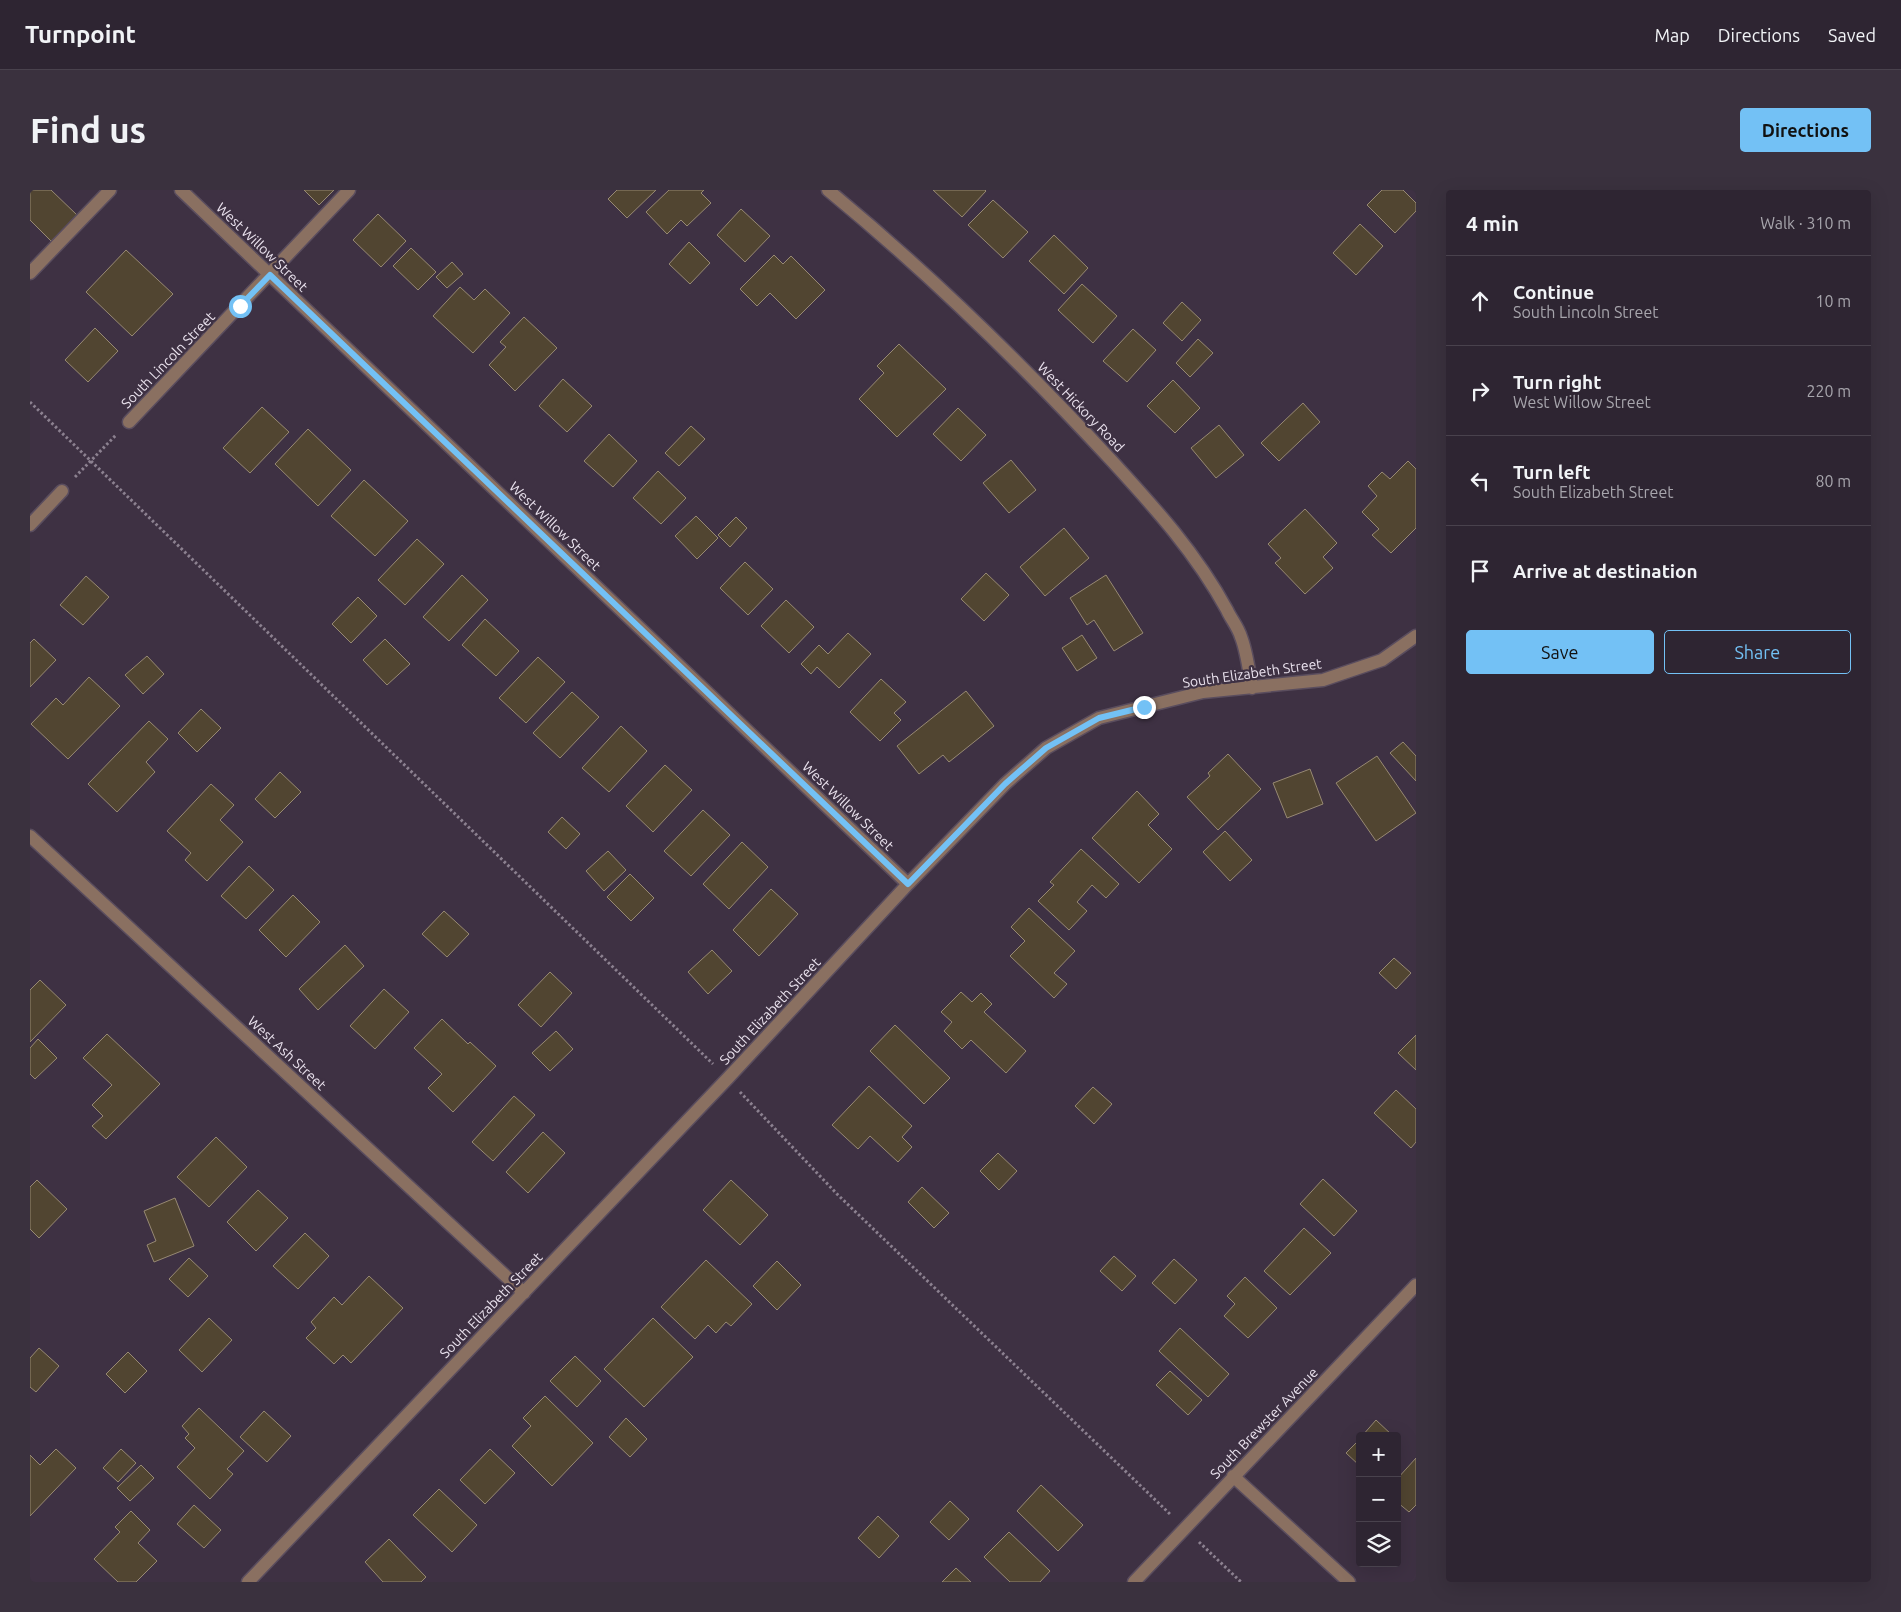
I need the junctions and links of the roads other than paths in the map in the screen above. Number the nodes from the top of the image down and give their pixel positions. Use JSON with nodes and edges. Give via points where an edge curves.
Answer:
{"nodes":[{"id":1,"x":110,"y":190,"type":"edge"},
{"id":2,"x":181,"y":190,"type":"edge"},
{"id":3,"x":349,"y":190,"type":"edge"},
{"id":4,"x":828,"y":190,"type":"edge"},
{"id":5,"x":30,"y":273,"type":"edge"},
{"id":6,"x":270,"y":275,"type":"junction"},
{"id":7,"x":128,"y":422,"type":"road end"},
{"id":8,"x":62,"y":492,"type":"road end"},
{"id":9,"x":30,"y":525,"type":"edge"},
{"id":10,"x":1416,"y":636,"type":"edge"},
{"id":11,"x":1252,"y":688,"type":"junction"},
{"id":12,"x":30,"y":836,"type":"edge"},
{"id":13,"x":908,"y":884,"type":"junction"},
{"id":14,"x":1416,"y":1285,"type":"edge"},
{"id":15,"x":524,"y":1293,"type":"junction"},
{"id":16,"x":1233,"y":1476,"type":"junction"},
{"id":17,"x":248,"y":1582,"type":"edge"},
{"id":18,"x":1134,"y":1582,"type":"edge"},
{"id":19,"x":1349,"y":1582,"type":"edge"}],
"edges":[{"from":1,"to":5,"type":"street"},
{"from":2,"to":6,"type":"street","name":"West Willow Street"},
{"from":3,"to":6,"type":"street","name":"South Lincoln Street"},
{"from":4,"to":11,"type":"street","name":"West Hickory Road","via":[[969,315],[1055,400],[1184,543],[1241,637]]},
{"from":6,"to":7,"type":"street","name":"South Lincoln Street"},
{"from":6,"to":13,"type":"street","name":"West Willow Street"},
{"from":8,"to":9,"type":"street"},
{"from":10,"to":11,"type":"street","name":"South Elizabeth Street","via":[[1382,660],[1323,680]]},
{"from":11,"to":13,"type":"street","name":"South Elizabeth Street","via":[[1203,692],[1099,718],[1046,748],[1005,784]]},
{"from":12,"to":15,"type":"street","name":"West Ash Street"},
{"from":13,"to":15,"type":"street","name":"South Elizabeth Street"},
{"from":14,"to":16,"type":"street","name":"South Brewster Avenue"},
{"from":15,"to":17,"type":"street","name":"South Elizabeth Street"},
{"from":16,"to":18,"type":"street","name":"South Brewster Avenue"},
{"from":16,"to":19,"type":"street"}]}
